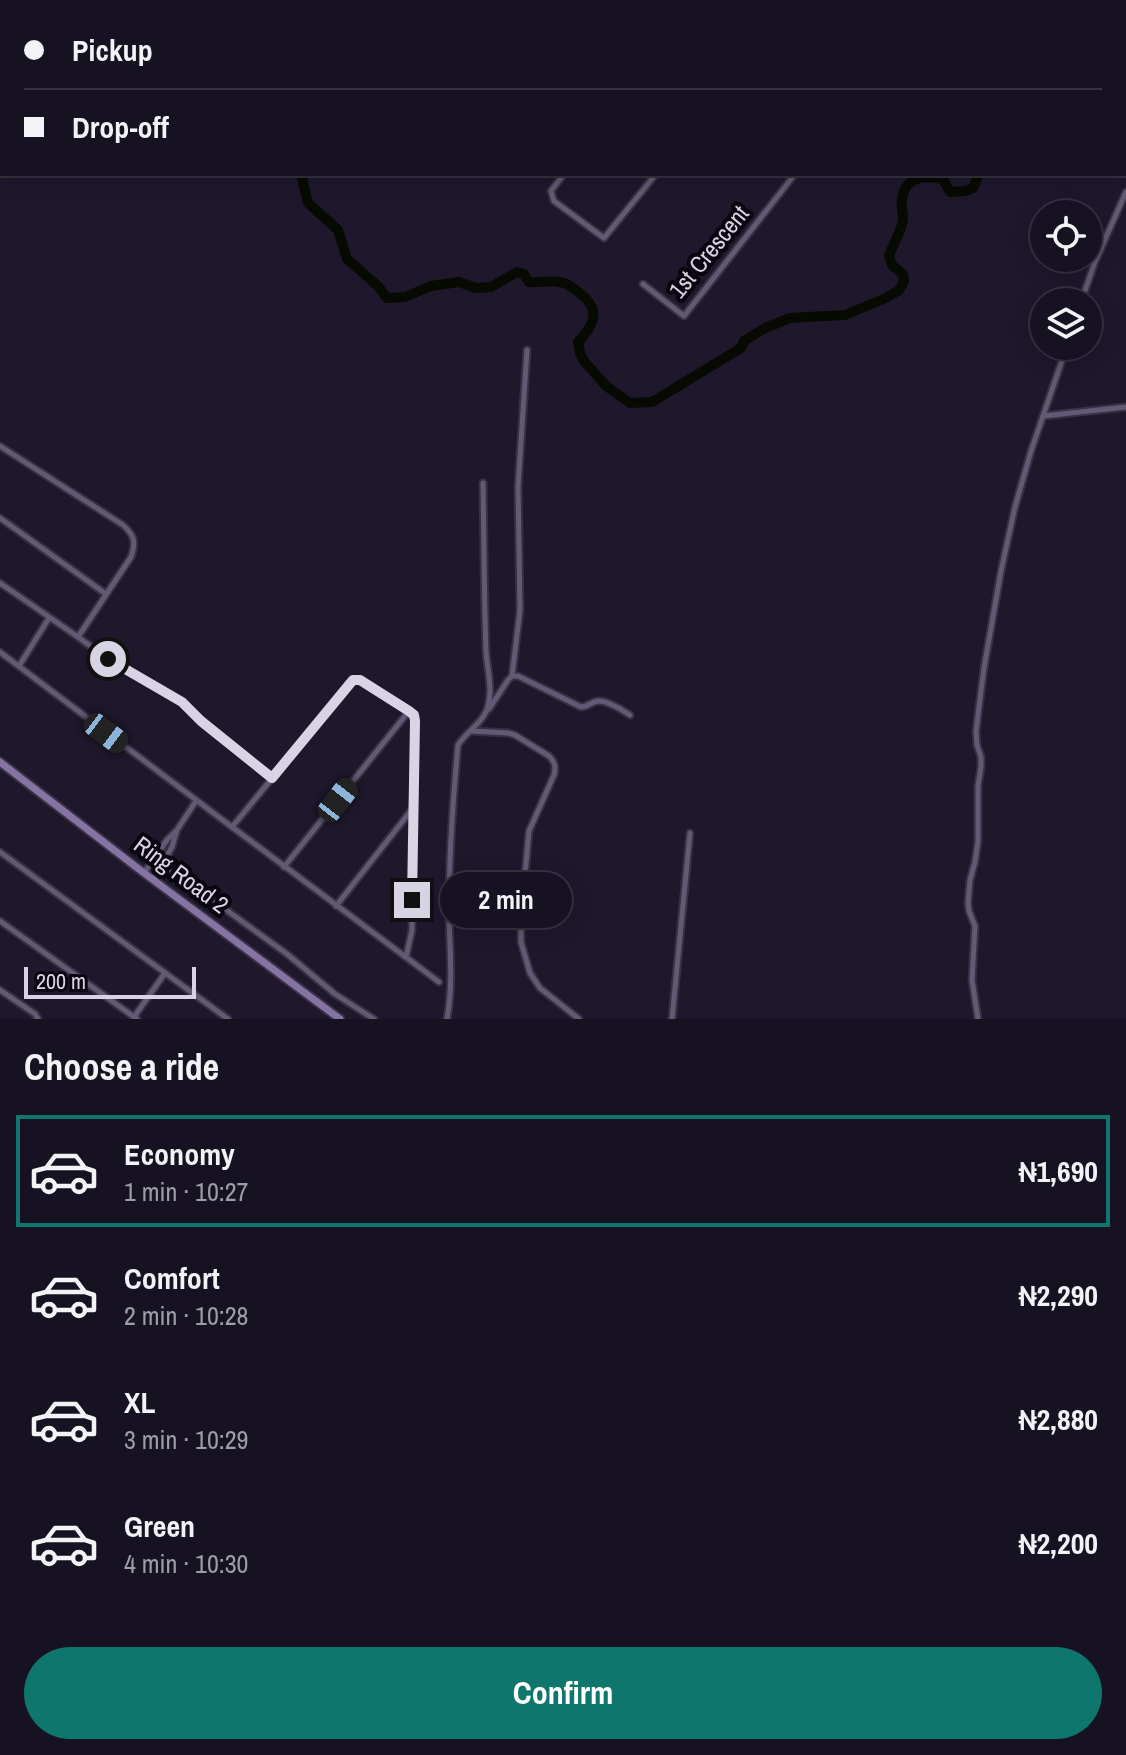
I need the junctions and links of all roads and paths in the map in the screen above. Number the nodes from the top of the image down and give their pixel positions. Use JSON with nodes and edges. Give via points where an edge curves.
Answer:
{"nodes":[{"id":1,"x":562,"y":176,"type":"edge"},
{"id":2,"x":654,"y":176,"type":"edge"},
{"id":3,"x":793,"y":176,"type":"edge"},
{"id":4,"x":1126,"y":192,"type":"edge"},
{"id":5,"x":643,"y":284,"type":"dead end"},
{"id":6,"x":1086,"y":288,"type":"edge"},
{"id":7,"x":527,"y":350,"type":"dead end"},
{"id":8,"x":1062,"y":360,"type":"edge"},
{"id":9,"x":1126,"y":407,"type":"edge"},
{"id":10,"x":1043,"y":416,"type":"junction"},
{"id":11,"x":0,"y":446,"type":"edge"},
{"id":12,"x":483,"y":483,"type":"dead end"},
{"id":13,"x":0,"y":518,"type":"edge"},
{"id":14,"x":0,"y":583,"type":"edge"},
{"id":15,"x":106,"y":594,"type":"junction"},
{"id":16,"x":49,"y":618,"type":"junction"},
{"id":17,"x":78,"y":637,"type":"junction"},
{"id":18,"x":0,"y":652,"type":"edge"},
{"id":19,"x":19,"y":666,"type":"junction"},
{"id":20,"x":512,"y":676,"type":"junction"},
{"id":21,"x":488,"y":710,"type":"junction"},
{"id":22,"x":409,"y":711,"type":"junction"},
{"id":23,"x":630,"y":715,"type":"dead end"},
{"id":24,"x":471,"y":731,"type":"junction"},
{"id":25,"x":0,"y":762,"type":"edge"},
{"id":26,"x":272,"y":778,"type":"junction"},
{"id":27,"x":196,"y":801,"type":"junction"},
{"id":28,"x":414,"y":807,"type":"junction"},
{"id":29,"x":232,"y":827,"type":"junction"},
{"id":30,"x":177,"y":830,"type":"junction"},
{"id":31,"x":690,"y":833,"type":"dead end"},
{"id":32,"x":0,"y":852,"type":"edge"},
{"id":33,"x":161,"y":866,"type":"junction"},
{"id":34,"x":284,"y":867,"type":"junction"},
{"id":35,"x":144,"y":873,"type":"junction"},
{"id":36,"x":153,"y":880,"type":"junction"},
{"id":37,"x":336,"y":906,"type":"junction"},
{"id":38,"x":0,"y":921,"type":"edge"},
{"id":39,"x":406,"y":957,"type":"junction"},
{"id":40,"x":165,"y":973,"type":"junction"},
{"id":41,"x":439,"y":982,"type":"dead end"},
{"id":42,"x":0,"y":990,"type":"edge"},
{"id":43,"x":136,"y":1018,"type":"edge"},
{"id":44,"x":38,"y":1019,"type":"edge"},
{"id":45,"x":228,"y":1019,"type":"edge"},
{"id":46,"x":340,"y":1019,"type":"edge"},
{"id":47,"x":374,"y":1019,"type":"edge"},
{"id":48,"x":447,"y":1019,"type":"edge"},
{"id":49,"x":579,"y":1019,"type":"edge"},
{"id":50,"x":672,"y":1019,"type":"edge"},
{"id":51,"x":978,"y":1019,"type":"edge"}],
"edges":[{"from":1,"to":2,"type":"street","via":[[552,197],[604,238]]},
{"from":3,"to":5,"type":"street","name":"1st Crescent","via":[[684,316]]},
{"from":4,"to":6,"type":"street"},
{"from":7,"to":20,"type":"street","via":[[518,487],[520,610]]},
{"from":8,"to":10,"type":"street"},
{"from":9,"to":10,"type":"street"},
{"from":10,"to":51,"type":"street","via":[[1001,571],[976,732],[981,757],[978,841],[968,903],[975,926],[972,980]]},
{"from":11,"to":15,"type":"street","via":[[133,535],[131,557]]},
{"from":12,"to":21,"type":"street"},
{"from":13,"to":15,"type":"street"},
{"from":14,"to":16,"type":"street"},
{"from":15,"to":17,"type":"street"},
{"from":16,"to":17,"type":"street"},
{"from":16,"to":19,"type":"street"},
{"from":17,"to":26,"type":"street","via":[[182,702]]},
{"from":18,"to":19,"type":"street"},
{"from":19,"to":27,"type":"street"},
{"from":20,"to":21,"type":"street"},
{"from":20,"to":23,"type":"street","via":[[581,707],[598,701]]},
{"from":21,"to":24,"type":"street"},
{"from":22,"to":26,"type":"street","via":[[353,680]]},
{"from":22,"to":28,"type":"street","via":[[415,721]]},
{"from":22,"to":34,"type":"street"},
{"from":24,"to":48,"type":"street","via":[[458,745],[450,829],[452,992]]},
{"from":24,"to":49,"type":"street","via":[[515,735],[554,760],[554,775],[529,831],[521,942],[540,988]]},
{"from":25,"to":35,"type":"main road","name":"Ring Road 2"},
{"from":26,"to":29,"type":"street"},
{"from":27,"to":29,"type":"street"},
{"from":27,"to":30,"type":"street"},
{"from":28,"to":37,"type":"street"},
{"from":28,"to":39,"type":"street","via":[[412,930]]},
{"from":29,"to":34,"type":"street"},
{"from":30,"to":33,"type":"street"},
{"from":30,"to":35,"type":"street"},
{"from":31,"to":50,"type":"street"},
{"from":32,"to":40,"type":"street"},
{"from":33,"to":36,"type":"street"},
{"from":33,"to":47,"type":"street"},
{"from":34,"to":37,"type":"street"},
{"from":35,"to":36,"type":"main road","name":"Ring Road 2"},
{"from":36,"to":46,"type":"main road","name":"Ring Road 2"},
{"from":37,"to":39,"type":"street"},
{"from":38,"to":43,"type":"street"},
{"from":39,"to":41,"type":"street"},
{"from":40,"to":43,"type":"street"},
{"from":40,"to":45,"type":"street"},
{"from":42,"to":44,"type":"street"}]}
